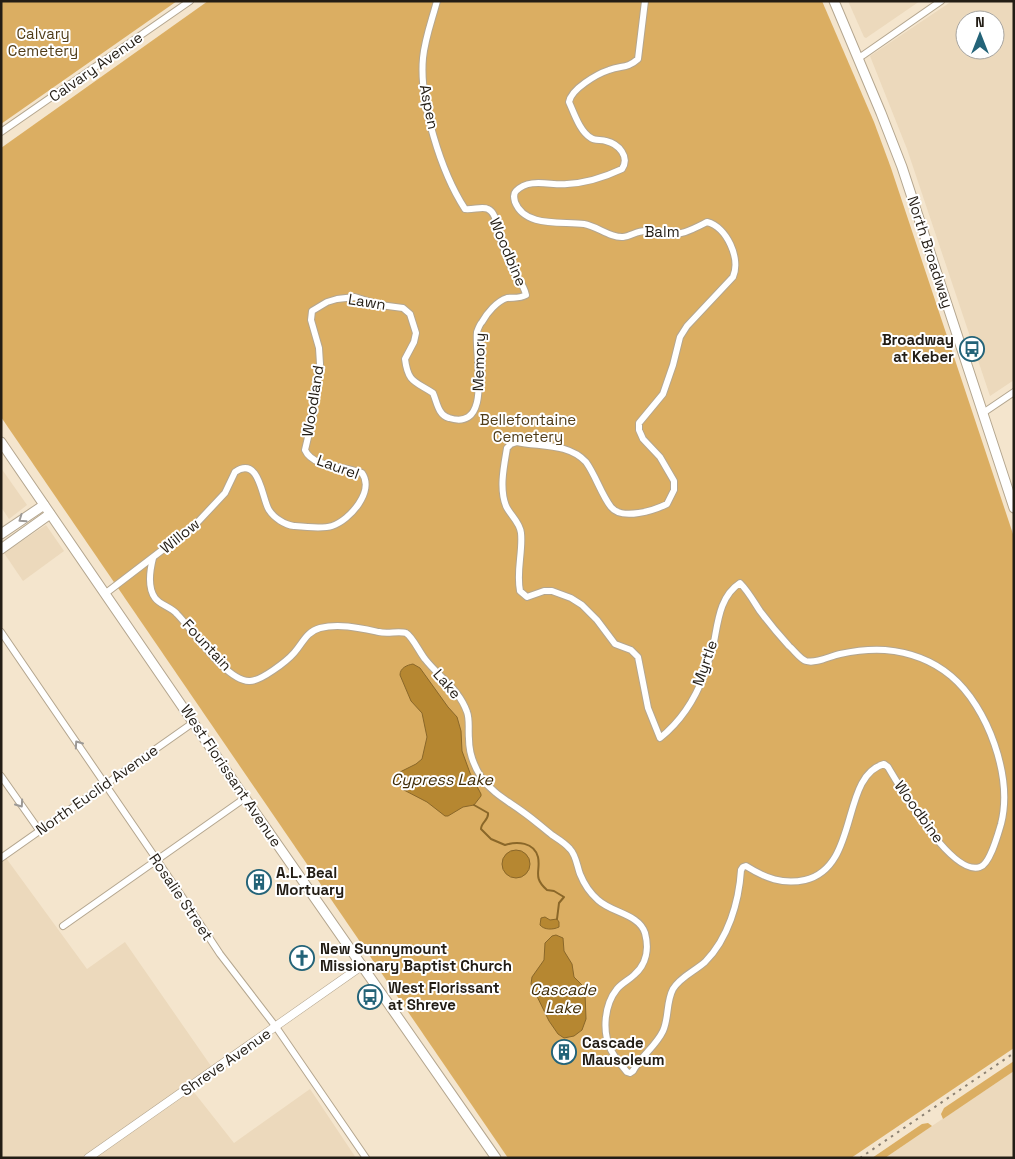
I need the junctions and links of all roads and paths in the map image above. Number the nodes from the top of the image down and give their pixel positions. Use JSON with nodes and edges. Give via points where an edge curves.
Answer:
{"nodes":[{"id":1,"x":190,"y":1,"type":"edge"},
{"id":2,"x":437,"y":1,"type":"edge"},
{"id":3,"x":645,"y":1,"type":"edge"},
{"id":4,"x":834,"y":1,"type":"edge"},
{"id":5,"x":941,"y":1,"type":"edge"},
{"id":6,"x":859,"y":58,"type":"junction"},
{"id":7,"x":1,"y":132,"type":"edge"},
{"id":8,"x":490,"y":209,"type":"joint"},
{"id":9,"x":526,"y":295,"type":"joint"},
{"id":10,"x":403,"y":308,"type":"joint"},
{"id":11,"x":311,"y":320,"type":"joint"},
{"id":12,"x":1014,"y":392,"type":"edge"},
{"id":13,"x":983,"y":413,"type":"junction"},
{"id":14,"x":1,"y":442,"type":"edge"},
{"id":15,"x":306,"y":453,"type":"joint"},
{"id":16,"x":241,"y":469,"type":"joint"},
{"id":17,"x":44,"y":504,"type":"junction"},
{"id":18,"x":1014,"y":508,"type":"edge"},
{"id":19,"x":50,"y":514,"type":"junction"},
{"id":20,"x":1,"y":534,"type":"edge"},
{"id":21,"x":1,"y":549,"type":"edge"},
{"id":22,"x":153,"y":558,"type":"junction"},
{"id":23,"x":106,"y":593,"type":"junction"},
{"id":24,"x":1,"y":632,"type":"edge"},
{"id":25,"x":295,"y":652,"type":"joint"},
{"id":26,"x":194,"y":722,"type":"junction"},
{"id":27,"x":660,"y":738,"type":"joint"},
{"id":28,"x":1,"y":776,"type":"edge"},
{"id":29,"x":106,"y":784,"type":"junction"},
{"id":30,"x":245,"y":798,"type":"junction"},
{"id":31,"x":39,"y":830,"type":"junction"},
{"id":32,"x":1,"y":858,"type":"edge"},
{"id":33,"x":157,"y":860,"type":"junction"},
{"id":34,"x":983,"y":865,"type":"joint"},
{"id":35,"x":63,"y":926,"type":"dead end"},
{"id":36,"x":362,"y":965,"type":"junction"},
{"id":37,"x":276,"y":1027,"type":"junction"},
{"id":38,"x":630,"y":1073,"type":"joint"},
{"id":39,"x":88,"y":1158,"type":"edge"},
{"id":40,"x":366,"y":1158,"type":"edge"},
{"id":41,"x":496,"y":1158,"type":"edge"}],
"edges":[{"from":1,"to":7,"type":"street","name":"Calvary Avenue"},
{"from":2,"to":8,"type":"street","name":"Aspen","via":[[423,58],[425,100],[442,160],[465,208]]},
{"from":3,"to":27,"type":"street","name":"Balm","via":[[638,59],[631,66],[610,69],[590,80],[570,98],[590,138],[611,143],[624,155],[622,170],[566,185],[529,184],[514,194],[520,211],[545,221],[584,224],[624,237],[645,231],[678,235],[707,222],[714,224],[732,246],[736,270],[733,277],[680,337],[663,394],[639,425],[643,439],[670,471],[674,490],[667,504],[658,508],[646,512],[617,512],[581,456],[562,448],[517,442],[507,448],[504,497],[521,531],[520,591],[527,597],[552,591],[571,598],[597,620],[615,644],[635,653],[648,708]]},
{"from":4,"to":6,"type":"main road","name":"North Broadway"},
{"from":5,"to":6,"type":"street"},
{"from":6,"to":13,"type":"main road","name":"North Broadway","via":[[902,167]]},
{"from":8,"to":9,"type":"street","name":"Woodbine"},
{"from":9,"to":10,"type":"street","name":"Memory","via":[[506,298],[495,305],[482,321],[477,332],[475,410],[469,417],[457,420],[440,412],[433,393],[414,382],[408,374],[405,358],[416,333],[410,314]]},
{"from":10,"to":11,"type":"street","name":"Lawn","via":[[355,297],[337,299],[319,306],[312,312]]},
{"from":11,"to":15,"type":"street","name":"Woodland","via":[[320,364]]},
{"from":12,"to":13,"type":"street"},
{"from":13,"to":18,"type":"main road","name":"North Broadway"},
{"from":14,"to":17,"type":"main road","name":"West Florissant Avenue"},
{"from":15,"to":16,"type":"street","name":"Laurel","via":[[320,463],[354,470],[365,477],[366,487],[345,520],[321,527],[282,522],[268,510],[260,482],[254,474]]},
{"from":16,"to":22,"type":"street","name":"Willow","via":[[235,472],[225,493],[212,509]]},
{"from":17,"to":19,"type":"main road","name":"West Florissant Avenue"},
{"from":17,"to":20,"type":"main road","one_way":true},
{"from":19,"to":21,"type":"main road"},
{"from":19,"to":23,"type":"main road","name":"West Florissant Avenue"},
{"from":22,"to":23,"type":"street","name":"Willow"},
{"from":22,"to":25,"type":"street","name":"Fountain","via":[[150,579],[155,599],[172,609],[238,678],[250,682],[257,680]]},
{"from":23,"to":26,"type":"main road","name":"West Florissant Avenue"},
{"from":29,"to":24,"type":"street","name":"Rosalie Street","one_way":true},
{"from":25,"to":38,"type":"street","name":"Lake","via":[[303,640],[319,628],[350,627],[406,634],[426,661],[450,684],[463,703],[469,720],[470,754],[481,777],[498,795],[571,849],[580,874],[600,902],[633,918],[644,930],[645,959],[641,968],[614,994],[606,1021],[612,1053]]},
{"from":26,"to":29,"type":"street","name":"North Euclid Avenue"},
{"from":26,"to":30,"type":"main road","name":"West Florissant Avenue"},
{"from":27,"to":34,"type":"street","name":"Myrtle","via":[[678,720],[703,678],[722,607],[730,592],[740,583],[778,633],[806,661],[864,651],[903,652],[935,665],[962,687],[974,703],[991,738],[1001,765],[1004,789],[1005,806],[997,840]]},
{"from":28,"to":31,"type":"street","one_way":true},
{"from":29,"to":31,"type":"street","name":"North Euclid Avenue"},
{"from":29,"to":33,"type":"street","name":"Rosalie Street"},
{"from":30,"to":33,"type":"street"},
{"from":30,"to":36,"type":"main road","name":"West Florissant Avenue"},
{"from":31,"to":32,"type":"street","name":"North Euclid Avenue"},
{"from":33,"to":35,"type":"street"},
{"from":33,"to":37,"type":"street","name":"Rosalie Street","via":[[220,954]]},
{"from":34,"to":38,"type":"street","name":"Woodbine","via":[[970,868],[952,855],[917,814],[888,767],[884,764],[878,766],[863,782],[839,852],[823,872],[804,880],[782,881],[746,866],[741,870],[724,936],[704,962],[672,990],[662,1033]]},
{"from":36,"to":37,"type":"street","name":"Shreve Avenue"},
{"from":36,"to":41,"type":"main road","name":"West Florissant Avenue"},
{"from":37,"to":39,"type":"street","name":"Shreve Avenue"},
{"from":37,"to":40,"type":"street","name":"Rosalie Street"}]}
